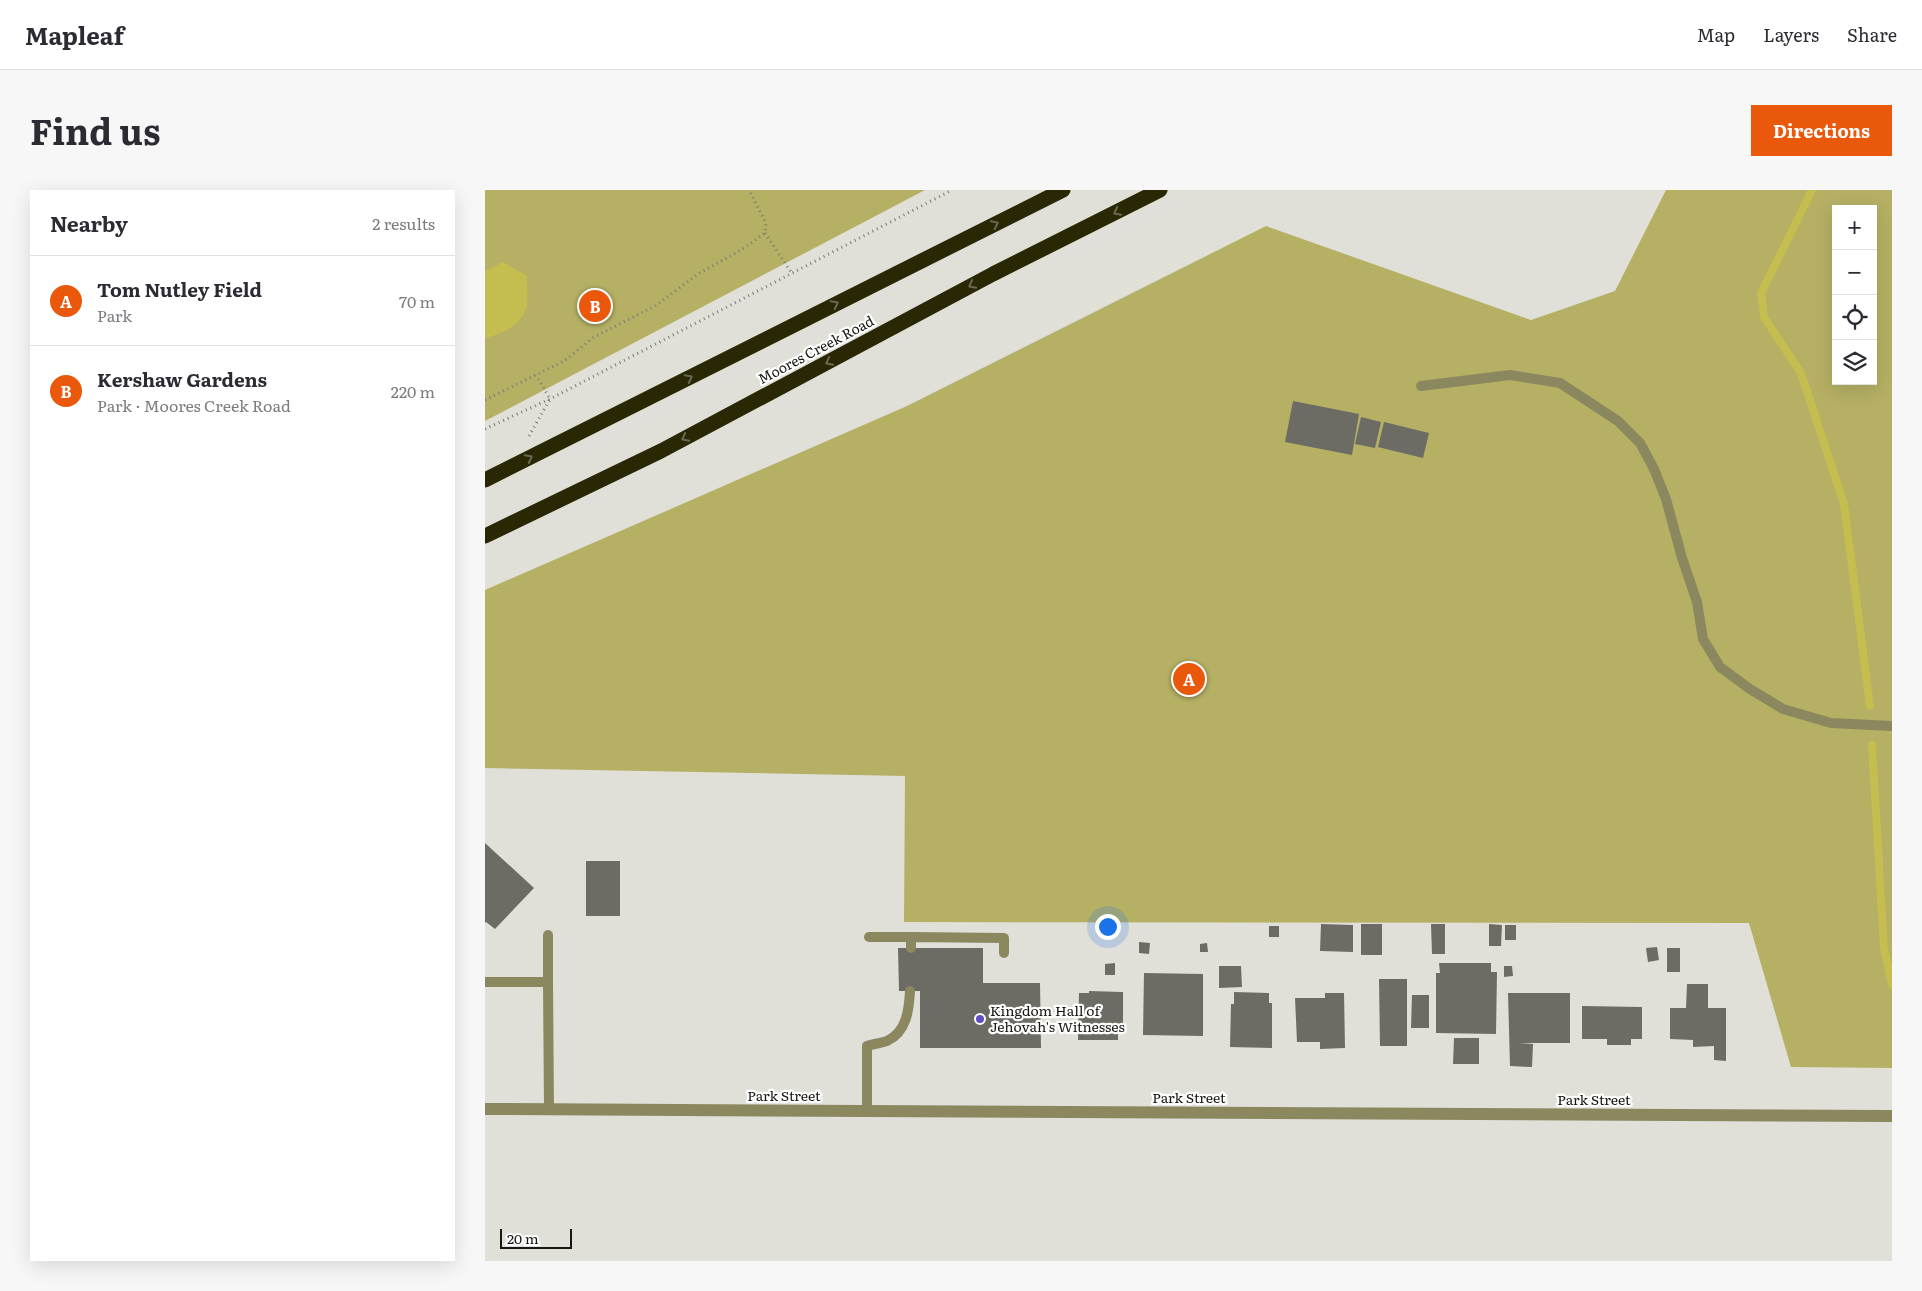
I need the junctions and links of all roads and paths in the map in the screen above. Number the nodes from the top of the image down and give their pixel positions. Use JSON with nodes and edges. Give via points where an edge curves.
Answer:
{"nodes":[{"id":1,"x":749,"y":190,"type":"edge"},
{"id":2,"x":952,"y":190,"type":"edge"},
{"id":3,"x":1063,"y":190,"type":"edge"},
{"id":4,"x":1160,"y":190,"type":"edge"},
{"id":5,"x":765,"y":233,"type":"junction"},
{"id":6,"x":791,"y":272,"type":"junction"},
{"id":7,"x":536,"y":375,"type":"junction"},
{"id":8,"x":1421,"y":386,"type":"dead end"},
{"id":9,"x":549,"y":399,"type":"junction"},
{"id":10,"x":485,"y":400,"type":"edge"},
{"id":11,"x":485,"y":430,"type":"edge"},
{"id":12,"x":485,"y":480,"type":"edge"},
{"id":13,"x":485,"y":536,"type":"edge"},
{"id":14,"x":1892,"y":726,"type":"edge"},
{"id":15,"x":548,"y":936,"type":"dead end"},
{"id":16,"x":869,"y":937,"type":"dead end"},
{"id":17,"x":911,"y":937,"type":"junction"},
{"id":18,"x":911,"y":948,"type":"dead end"},
{"id":19,"x":1003,"y":953,"type":"dead end"},
{"id":20,"x":485,"y":982,"type":"edge"},
{"id":21,"x":548,"y":982,"type":"junction"},
{"id":22,"x":910,"y":991,"type":"dead end"},
{"id":23,"x":485,"y":1109,"type":"edge"},
{"id":24,"x":549,"y":1109,"type":"junction"},
{"id":25,"x":867,"y":1111,"type":"junction"},
{"id":26,"x":1892,"y":1116,"type":"edge"}],
"edges":[{"from":1,"to":5,"type":"path","via":[[766,223]]},
{"from":2,"to":6,"type":"path"},
{"from":12,"to":3,"type":"highway","one_way":true},
{"from":4,"to":13,"type":"highway","name":"Moores Creek Road","one_way":true,"via":[[993,274],[661,451]]},
{"from":5,"to":6,"type":"path"},
{"from":5,"to":7,"type":"path","via":[[698,274],[655,306],[593,338],[564,361]]},
{"from":6,"to":9,"type":"path"},
{"from":7,"to":9,"type":"path"},
{"from":7,"to":10,"type":"path"},
{"from":8,"to":14,"type":"lane","via":[[1510,375],[1560,383],[1618,421],[1640,443],[1654,468],[1697,602],[1703,639],[1720,666],[1783,708],[1831,723]]},
{"from":9,"to":11,"type":"path"},
{"from":15,"to":21,"type":"lane"},
{"from":16,"to":17,"type":"lane"},
{"from":17,"to":18,"type":"lane"},
{"from":17,"to":19,"type":"lane","via":[[1004,938]]},
{"from":20,"to":21,"type":"lane"},
{"from":21,"to":24,"type":"lane"},
{"from":22,"to":25,"type":"lane","via":[[909,1015],[899,1030],[888,1040],[867,1046]]},
{"from":23,"to":24,"type":"street","name":"Park Street"},
{"from":24,"to":25,"type":"street","name":"Park Street"},
{"from":25,"to":26,"type":"street","name":"Park Street"}]}
